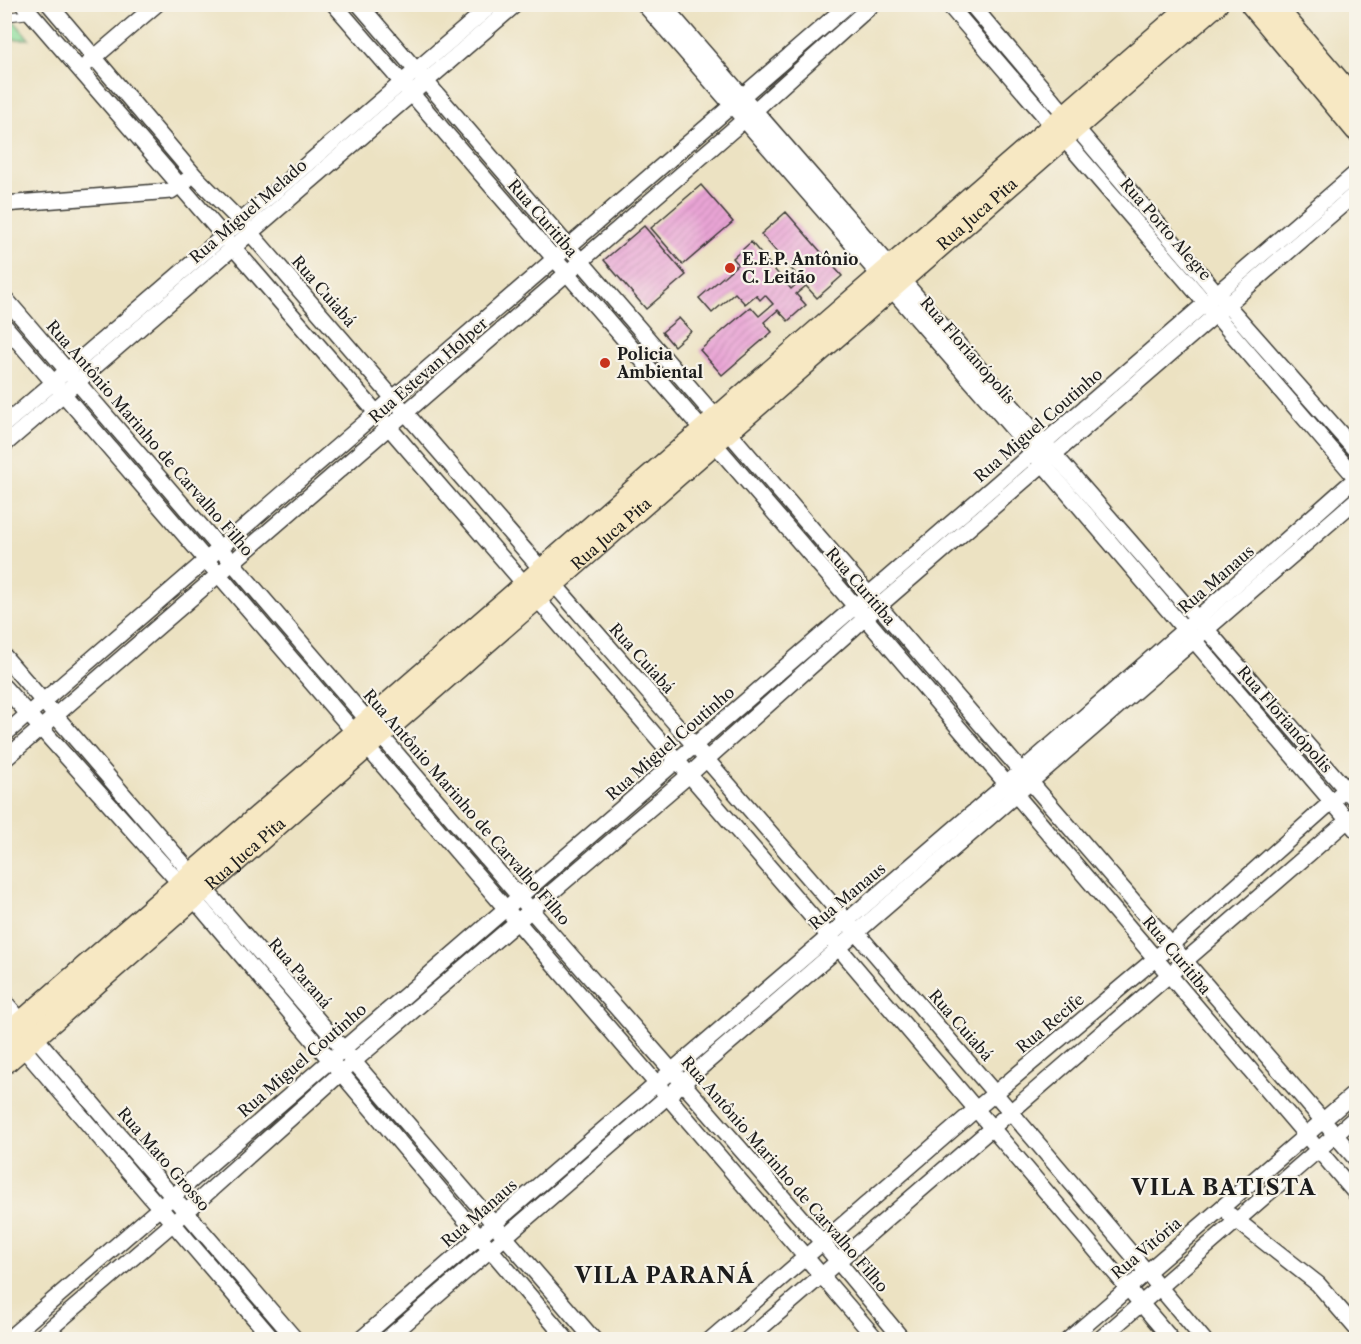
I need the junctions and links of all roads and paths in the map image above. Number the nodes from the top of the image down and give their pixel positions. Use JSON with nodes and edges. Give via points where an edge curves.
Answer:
{"nodes":[{"id":1,"x":49,"y":4,"type":"edge"},
{"id":2,"x":157,"y":4,"type":"edge"},
{"id":3,"x":334,"y":4,"type":"edge"},
{"id":4,"x":359,"y":4,"type":"edge"},
{"id":5,"x":493,"y":4,"type":"edge"},
{"id":6,"x":516,"y":4,"type":"edge"},
{"id":7,"x":644,"y":4,"type":"edge"},
{"id":8,"x":662,"y":4,"type":"edge"},
{"id":9,"x":849,"y":4,"type":"edge"},
{"id":10,"x":873,"y":4,"type":"edge"},
{"id":11,"x":948,"y":4,"type":"edge"},
{"id":12,"x":971,"y":4,"type":"edge"},
{"id":13,"x":1193,"y":4,"type":"edge"},
{"id":14,"x":1217,"y":4,"type":"edge"},
{"id":15,"x":1251,"y":4,"type":"edge"},
{"id":16,"x":1273,"y":4,"type":"edge"},
{"id":17,"x":27,"y":9,"type":"edge"},
{"id":18,"x":4,"y":17,"type":"edge"},
{"id":19,"x":95,"y":56,"type":"junction"},
{"id":20,"x":79,"y":70,"type":"junction"},
{"id":21,"x":421,"y":76,"type":"junction"},
{"id":22,"x":407,"y":89,"type":"junction"},
{"id":23,"x":737,"y":101,"type":"junction"},
{"id":24,"x":1356,"y":101,"type":"edge"},
{"id":25,"x":749,"y":116,"type":"junction"},
{"id":26,"x":1065,"y":127,"type":"junction"},
{"id":27,"x":1356,"y":130,"type":"edge"},
{"id":28,"x":1356,"y":173,"type":"edge"},
{"id":29,"x":195,"y":176,"type":"junction"},
{"id":30,"x":179,"y":186,"type":"junction"},
{"id":31,"x":1356,"y":193,"type":"edge"},
{"id":32,"x":4,"y":204,"type":"edge"},
{"id":33,"x":246,"y":228,"type":"junction"},
{"id":34,"x":228,"y":242,"type":"junction"},
{"id":35,"x":569,"y":247,"type":"junction"},
{"id":36,"x":555,"y":259,"type":"junction"},
{"id":37,"x":581,"y":261,"type":"junction"},
{"id":38,"x":567,"y":273,"type":"junction"},
{"id":39,"x":891,"y":279,"type":"junction"},
{"id":40,"x":4,"y":297,"type":"edge"},
{"id":41,"x":1217,"y":304,"type":"junction"},
{"id":42,"x":4,"y":325,"type":"edge"},
{"id":43,"x":72,"y":377,"type":"junction"},
{"id":44,"x":59,"y":388,"type":"junction"},
{"id":45,"x":394,"y":398,"type":"junction"},
{"id":46,"x":406,"y":412,"type":"junction"},
{"id":47,"x":376,"y":414,"type":"junction"},
{"id":48,"x":4,"y":425,"type":"edge"},
{"id":49,"x":388,"y":428,"type":"junction"},
{"id":50,"x":716,"y":431,"type":"junction"},
{"id":51,"x":4,"y":445,"type":"edge"},
{"id":52,"x":1051,"y":447,"type":"junction"},
{"id":53,"x":1356,"y":451,"type":"edge"},
{"id":54,"x":1033,"y":452,"type":"junction"},
{"id":55,"x":1044,"y":464,"type":"junction"},
{"id":56,"x":1356,"y":478,"type":"edge"},
{"id":57,"x":1356,"y":500,"type":"edge"},
{"id":58,"x":221,"y":548,"type":"junction"},
{"id":59,"x":207,"y":560,"type":"junction"},
{"id":60,"x":233,"y":562,"type":"junction"},
{"id":61,"x":219,"y":574,"type":"junction"},
{"id":62,"x":547,"y":578,"type":"junction"},
{"id":63,"x":530,"y":592,"type":"junction"},
{"id":64,"x":869,"y":594,"type":"junction"},
{"id":65,"x":880,"y":606,"type":"junction"},
{"id":66,"x":860,"y":612,"type":"junction"},
{"id":67,"x":1203,"y":624,"type":"junction"},
{"id":68,"x":1189,"y":636,"type":"junction"},
{"id":69,"x":4,"y":656,"type":"edge"},
{"id":70,"x":4,"y":687,"type":"edge"},
{"id":71,"x":44,"y":702,"type":"junction"},
{"id":72,"x":28,"y":715,"type":"junction"},
{"id":73,"x":56,"y":716,"type":"junction"},
{"id":74,"x":40,"y":729,"type":"junction"},
{"id":75,"x":368,"y":734,"type":"junction"},
{"id":76,"x":4,"y":735,"type":"edge"},
{"id":77,"x":695,"y":744,"type":"junction"},
{"id":78,"x":707,"y":758,"type":"junction"},
{"id":79,"x":4,"y":760,"type":"edge"},
{"id":80,"x":677,"y":761,"type":"junction"},
{"id":81,"x":689,"y":775,"type":"junction"},
{"id":82,"x":1027,"y":776,"type":"junction"},
{"id":83,"x":1011,"y":789,"type":"junction"},
{"id":84,"x":1353,"y":790,"type":"edge"},
{"id":85,"x":1333,"y":803,"type":"junction"},
{"id":86,"x":1354,"y":821,"type":"edge"},
{"id":87,"x":959,"y":834,"type":"junction"},
{"id":88,"x":192,"y":886,"type":"junction"},
{"id":89,"x":520,"y":897,"type":"junction"},
{"id":90,"x":506,"y":908,"type":"junction"},
{"id":91,"x":530,"y":909,"type":"junction"},
{"id":92,"x":846,"y":921,"type":"junction"},
{"id":93,"x":518,"y":922,"type":"junction"},
{"id":94,"x":856,"y":933,"type":"junction"},
{"id":95,"x":828,"y":935,"type":"junction"},
{"id":96,"x":1171,"y":944,"type":"junction"},
{"id":97,"x":839,"y":948,"type":"junction"},
{"id":98,"x":1156,"y":958,"type":"junction"},
{"id":99,"x":1185,"y":961,"type":"junction"},
{"id":100,"x":1170,"y":974,"type":"junction"},
{"id":101,"x":4,"y":1001,"type":"edge"},
{"id":102,"x":17,"y":1034,"type":"edge"},
{"id":103,"x":342,"y":1050,"type":"junction"},
{"id":104,"x":330,"y":1060,"type":"junction"},
{"id":105,"x":353,"y":1062,"type":"junction"},
{"id":106,"x":4,"y":1064,"type":"edge"},
{"id":107,"x":342,"y":1074,"type":"junction"},
{"id":108,"x":678,"y":1077,"type":"junction"},
{"id":109,"x":657,"y":1083,"type":"junction"},
{"id":110,"x":996,"y":1092,"type":"junction"},
{"id":111,"x":1356,"y":1092,"type":"edge"},
{"id":112,"x":668,"y":1095,"type":"junction"},
{"id":113,"x":975,"y":1110,"type":"junction"},
{"id":114,"x":1012,"y":1110,"type":"junction"},
{"id":115,"x":1356,"y":1117,"type":"edge"},
{"id":116,"x":1324,"y":1121,"type":"junction"},
{"id":117,"x":991,"y":1129,"type":"junction"},
{"id":118,"x":1336,"y":1135,"type":"junction"},
{"id":119,"x":1306,"y":1136,"type":"junction"},
{"id":120,"x":1318,"y":1150,"type":"junction"},
{"id":121,"x":1356,"y":1159,"type":"edge"},
{"id":122,"x":1356,"y":1194,"type":"edge"},
{"id":123,"x":173,"y":1197,"type":"junction"},
{"id":124,"x":159,"y":1208,"type":"junction"},
{"id":125,"x":1220,"y":1209,"type":"junction"},
{"id":126,"x":186,"y":1212,"type":"junction"},
{"id":127,"x":1237,"y":1220,"type":"junction"},
{"id":128,"x":172,"y":1223,"type":"junction"},
{"id":129,"x":493,"y":1224,"type":"junction"},
{"id":130,"x":480,"y":1235,"type":"junction"},
{"id":131,"x":505,"y":1236,"type":"junction"},
{"id":132,"x":822,"y":1242,"type":"junction"},
{"id":133,"x":491,"y":1248,"type":"junction"},
{"id":134,"x":806,"y":1257,"type":"junction"},
{"id":135,"x":838,"y":1261,"type":"junction"},
{"id":136,"x":1147,"y":1272,"type":"junction"},
{"id":137,"x":822,"y":1275,"type":"junction"},
{"id":138,"x":1128,"y":1287,"type":"junction"},
{"id":139,"x":1160,"y":1287,"type":"junction"},
{"id":140,"x":1141,"y":1303,"type":"junction"},
{"id":141,"x":1356,"y":1328,"type":"edge"},
{"id":142,"x":7,"y":1340,"type":"edge"},
{"id":143,"x":37,"y":1340,"type":"edge"},
{"id":144,"x":273,"y":1340,"type":"edge"},
{"id":145,"x":296,"y":1340,"type":"edge"},
{"id":146,"x":360,"y":1340,"type":"edge"},
{"id":147,"x":386,"y":1340,"type":"edge"},
{"id":148,"x":567,"y":1340,"type":"edge"},
{"id":149,"x":594,"y":1340,"type":"edge"},
{"id":150,"x":710,"y":1340,"type":"edge"},
{"id":151,"x":747,"y":1340,"type":"edge"},
{"id":152,"x":877,"y":1340,"type":"edge"},
{"id":153,"x":903,"y":1340,"type":"edge"},
{"id":154,"x":1068,"y":1340,"type":"edge"},
{"id":155,"x":1099,"y":1340,"type":"edge"},
{"id":156,"x":1173,"y":1340,"type":"edge"},
{"id":157,"x":1204,"y":1340,"type":"edge"}],
"edges":[{"from":1,"to":19,"type":"street","name":"Rua Cuiabá"},
{"from":2,"to":19,"type":"street"},
{"from":3,"to":22,"type":"street","name":"Rua Curitiba"},
{"from":4,"to":21,"type":"street","name":"Rua Curitiba"},
{"from":5,"to":21,"type":"street","name":"Rua Miguel Melado"},
{"from":6,"to":21,"type":"street","name":"Rua Miguel Melado"},
{"from":7,"to":23,"type":"street","name":"Rua Florianópolis"},
{"from":8,"to":23,"type":"street","name":"Rua Florianópolis"},
{"from":9,"to":23,"type":"street","name":"Rua Estevan Holper"},
{"from":10,"to":25,"type":"street","name":"Rua Estevan Holper"},
{"from":11,"to":26,"type":"street","name":"Rua Porto Alegre"},
{"from":12,"to":26,"type":"street","name":"Rua Porto Alegre"},
{"from":13,"to":26,"type":"street","name":"Rua Juca Pita"},
{"from":14,"to":26,"type":"street","name":"Rua Juca Pita"},
{"from":15,"to":27,"type":"street"},
{"from":16,"to":24,"type":"street"},
{"from":17,"to":18,"type":"lane"},
{"from":17,"to":20,"type":"street"},
{"from":19,"to":20,"type":"street"},
{"from":19,"to":29,"type":"street","name":"Rua Cuiabá"},
{"from":20,"to":30,"type":"street"},
{"from":21,"to":22,"type":"street","name":"Rua Miguel Melado"},
{"from":21,"to":35,"type":"street","name":"Rua Curitiba"},
{"from":22,"to":33,"type":"street","name":"Rua Miguel Melado"},
{"from":22,"to":36,"type":"street","name":"Rua Curitiba"},
{"from":23,"to":25,"type":"street","name":"Rua Florianópolis"},
{"from":23,"to":35,"type":"street","name":"Rua Estevan Holper"},
{"from":25,"to":37,"type":"street","name":"Rua Estevan Holper"},
{"from":25,"to":39,"type":"street","name":"Rua Florianópolis"},
{"from":26,"to":39,"type":"street","name":"Rua Juca Pita"},
{"from":26,"to":41,"type":"street","name":"Rua Porto Alegre"},
{"from":28,"to":41,"type":"street","name":"Rua Miguel Coutinho"},
{"from":29,"to":30,"type":"street"},
{"from":29,"to":33,"type":"street","name":"Rua Cuiabá"},
{"from":30,"to":32,"type":"street","via":[[171,191]]},
{"from":30,"to":34,"type":"street"},
{"from":31,"to":41,"type":"street","name":"Rua Miguel Coutinho"},
{"from":33,"to":34,"type":"street","name":"Rua Miguel Melado"},
{"from":33,"to":45,"type":"street","name":"Rua Cuiabá"},
{"from":34,"to":43,"type":"street","name":"Rua Miguel Melado"},
{"from":34,"to":47,"type":"street"},
{"from":35,"to":36,"type":"street","name":"Rua Estevan Holper"},
{"from":35,"to":37,"type":"street","name":"Rua Curitiba"},
{"from":36,"to":38,"type":"street","name":"Rua Curitiba"},
{"from":36,"to":45,"type":"street","name":"Rua Estevan Holper"},
{"from":37,"to":38,"type":"street","name":"Rua Estevan Holper"},
{"from":37,"to":50,"type":"street","name":"Rua Curitiba"},
{"from":38,"to":46,"type":"street","name":"Rua Estevan Holper"},
{"from":38,"to":50,"type":"street","name":"Rua Curitiba"},
{"from":39,"to":50,"type":"street","name":"Rua Juca Pita"},
{"from":39,"to":52,"type":"street","name":"Rua Florianópolis"},
{"from":39,"to":54,"type":"street","name":"Rua Florianópolis"},
{"from":40,"to":43,"type":"street","name":"Rua Antônio Marinho de Carvalho Filho"},
{"from":41,"to":52,"type":"street","name":"Rua Miguel Coutinho"},
{"from":41,"to":53,"type":"street","name":"Rua Porto Alegre"},
{"from":41,"to":56,"type":"street","name":"Rua Porto Alegre"},
{"from":42,"to":44,"type":"street","name":"Rua Antônio Marinho de Carvalho Filho"},
{"from":43,"to":44,"type":"street","name":"Rua Miguel Melado"},
{"from":43,"to":58,"type":"street","name":"Rua Antônio Marinho de Carvalho Filho"},
{"from":44,"to":48,"type":"street","name":"Rua Miguel Melado"},
{"from":44,"to":51,"type":"street","name":"Rua Miguel Melado"},
{"from":44,"to":59,"type":"street","name":"Rua Antônio Marinho de Carvalho Filho"},
{"from":45,"to":46,"type":"street","name":"Rua Cuiabá"},
{"from":45,"to":47,"type":"street","name":"Rua Estevan Holper"},
{"from":46,"to":49,"type":"street","name":"Rua Estevan Holper"},
{"from":46,"to":62,"type":"street","name":"Rua Cuiabá"},
{"from":47,"to":49,"type":"street"},
{"from":47,"to":58,"type":"street","name":"Rua Estevan Holper"},
{"from":49,"to":60,"type":"street","name":"Rua Estevan Holper"},
{"from":49,"to":63,"type":"street"},
{"from":50,"to":62,"type":"street","name":"Rua Juca Pita"},
{"from":50,"to":64,"type":"street","name":"Rua Curitiba"},
{"from":50,"to":66,"type":"street","name":"Rua Curitiba"},
{"from":52,"to":54,"type":"street","name":"Rua Miguel Coutinho"},
{"from":52,"to":55,"type":"street","name":"Rua Miguel Coutinho"},
{"from":52,"to":67,"type":"street","name":"Rua Florianópolis"},
{"from":54,"to":55,"type":"street","name":"Rua Florianópolis"},
{"from":54,"to":64,"type":"street","name":"Rua Miguel Coutinho"},
{"from":55,"to":65,"type":"street","name":"Rua Miguel Coutinho"},
{"from":55,"to":68,"type":"street","name":"Rua Florianópolis"},
{"from":56,"to":67,"type":"street","name":"Rua Manaus"},
{"from":57,"to":67,"type":"street","name":"Rua Manaus"},
{"from":58,"to":59,"type":"street","name":"Rua Estevan Holper"},
{"from":58,"to":60,"type":"street","name":"Rua Antônio Marinho de Carvalho Filho"},
{"from":59,"to":61,"type":"street","name":"Rua Antônio Marinho de Carvalho Filho"},
{"from":59,"to":71,"type":"street","name":"Rua Estevan Holper"},
{"from":60,"to":61,"type":"street","name":"Rua Estevan Holper"},
{"from":60,"to":75,"type":"street","name":"Rua Antônio Marinho de Carvalho Filho"},
{"from":61,"to":73,"type":"street","name":"Rua Estevan Holper"},
{"from":61,"to":75,"type":"street","name":"Rua Antônio Marinho de Carvalho Filho"},
{"from":62,"to":63,"type":"street","name":"Rua Juca Pita"},
{"from":62,"to":77,"type":"street","name":"Rua Cuiabá"},
{"from":63,"to":75,"type":"street","name":"Rua Juca Pita"},
{"from":63,"to":80,"type":"street"},
{"from":64,"to":65,"type":"street","name":"Rua Curitiba"},
{"from":64,"to":66,"type":"street","name":"Rua Miguel Coutinho"},
{"from":65,"to":66,"type":"street","name":"Rua Miguel Coutinho"},
{"from":65,"to":82,"type":"street","name":"Rua Curitiba"},
{"from":66,"to":77,"type":"street","name":"Rua Miguel Coutinho"},
{"from":66,"to":78,"type":"street","name":"Rua Miguel Coutinho"},
{"from":66,"to":83,"type":"street","name":"Rua Curitiba"},
{"from":67,"to":68,"type":"street","name":"Rua Manaus"},
{"from":67,"to":84,"type":"street","name":"Rua Florianópolis"},
{"from":68,"to":82,"type":"street","name":"Rua Manaus"},
{"from":68,"to":85,"type":"street","name":"Rua Florianópolis"},
{"from":69,"to":71,"type":"street","name":"Rua Paraná"},
{"from":70,"to":72,"type":"street","name":"Rua Paraná"},
{"from":71,"to":72,"type":"street","name":"Rua Estevan Holper"},
{"from":71,"to":73,"type":"street","name":"Rua Paraná"},
{"from":72,"to":74,"type":"street","name":"Rua Paraná"},
{"from":72,"to":76,"type":"street","name":"Rua Estevan Holper"},
{"from":73,"to":74,"type":"street","name":"Rua Estevan Holper"},
{"from":73,"to":88,"type":"street","name":"Rua Paraná"},
{"from":74,"to":79,"type":"street","name":"Rua Estevan Holper"},
{"from":74,"to":88,"type":"street","name":"Rua Paraná"},
{"from":75,"to":88,"type":"street","name":"Rua Juca Pita"},
{"from":75,"to":89,"type":"street","name":"Rua Antônio Marinho de Carvalho Filho"},
{"from":75,"to":90,"type":"street","name":"Rua Antônio Marinho de Carvalho Filho"},
{"from":77,"to":78,"type":"street","name":"Rua Cuiabá"},
{"from":77,"to":80,"type":"street","name":"Rua Miguel Coutinho"},
{"from":78,"to":81,"type":"street","name":"Rua Miguel Coutinho"},
{"from":78,"to":92,"type":"street","name":"Rua Cuiabá"},
{"from":80,"to":81,"type":"street"},
{"from":80,"to":89,"type":"street","name":"Rua Miguel Coutinho"},
{"from":81,"to":91,"type":"street","name":"Rua Miguel Coutinho"},
{"from":81,"to":95,"type":"street"},
{"from":82,"to":83,"type":"street","name":"Rua Manaus"},
{"from":82,"to":96,"type":"street","name":"Rua Curitiba"},
{"from":83,"to":87,"type":"street","name":"Rua Manaus"},
{"from":83,"to":98,"type":"street","name":"Rua Curitiba"},
{"from":84,"to":85,"type":"street","name":"Rua Recife"},
{"from":85,"to":86,"type":"street","name":"Rua Florianópolis"},
{"from":85,"to":96,"type":"street","name":"Rua Recife"},
{"from":86,"to":99,"type":"street"},
{"from":87,"to":92,"type":"street","name":"Rua Manaus"},
{"from":87,"to":94,"type":"street","name":"Rua Manaus"},
{"from":88,"to":102,"type":"street","name":"Rua Juca Pita"},
{"from":88,"to":103,"type":"street","name":"Rua Paraná"},
{"from":88,"to":104,"type":"street","name":"Rua Paraná"},
{"from":89,"to":90,"type":"street","name":"Rua Miguel Coutinho"},
{"from":89,"to":91,"type":"street","name":"Rua Antônio Marinho de Carvalho Filho"},
{"from":90,"to":93,"type":"street","name":"Rua Antônio Marinho de Carvalho Filho"},
{"from":90,"to":103,"type":"street","name":"Rua Miguel Coutinho"},
{"from":91,"to":93,"type":"street","name":"Rua Miguel Coutinho"},
{"from":91,"to":108,"type":"street","name":"Rua Antônio Marinho de Carvalho Filho"},
{"from":92,"to":94,"type":"street","name":"Rua Cuiabá"},
{"from":92,"to":95,"type":"street","name":"Rua Manaus"},
{"from":93,"to":105,"type":"street","name":"Rua Miguel Coutinho"},
{"from":93,"to":109,"type":"street","name":"Rua Antônio Marinho de Carvalho Filho"},
{"from":94,"to":97,"type":"street","name":"Rua Manaus"},
{"from":94,"to":110,"type":"street","name":"Rua Cuiabá"},
{"from":95,"to":97,"type":"street"},
{"from":95,"to":108,"type":"street","name":"Rua Manaus"},
{"from":96,"to":98,"type":"street","name":"Rua Recife"},
{"from":96,"to":99,"type":"street","name":"Rua Curitiba"},
{"from":97,"to":108,"type":"street","name":"Rua Manaus"},
{"from":97,"to":113,"type":"street"},
{"from":98,"to":100,"type":"street","name":"Rua Curitiba"},
{"from":98,"to":110,"type":"street","name":"Rua Recife"},
{"from":99,"to":100,"type":"street"},
{"from":99,"to":116,"type":"street","name":"Rua Curitiba"},
{"from":100,"to":114,"type":"street"},
{"from":100,"to":119,"type":"street","name":"Rua Curitiba"},
{"from":101,"to":102,"type":"street","name":"Rua Mato Grosso"},
{"from":102,"to":106,"type":"street","name":"Rua Juca Pita"},
{"from":102,"to":123,"type":"street","name":"Rua Mato Grosso"},
{"from":102,"to":124,"type":"street","name":"Rua Mato Grosso"},
{"from":103,"to":104,"type":"street","name":"Rua Miguel Coutinho"},
{"from":103,"to":105,"type":"street","name":"Rua Paraná"},
{"from":104,"to":107,"type":"street","name":"Rua Paraná"},
{"from":104,"to":123,"type":"street","name":"Rua Miguel Coutinho"},
{"from":105,"to":107,"type":"street","name":"Rua Miguel Coutinho"},
{"from":105,"to":129,"type":"street","name":"Rua Paraná"},
{"from":107,"to":126,"type":"street","name":"Rua Miguel Coutinho"},
{"from":107,"to":130,"type":"street","name":"Rua Paraná"},
{"from":108,"to":109,"type":"street","name":"Rua Manaus"},
{"from":108,"to":112,"type":"street","name":"Rua Manaus"},
{"from":108,"to":132,"type":"street","name":"Rua Antônio Marinho de Carvalho Filho"},
{"from":109,"to":112,"type":"street","name":"Rua Antônio Marinho de Carvalho Filho"},
{"from":109,"to":129,"type":"street","name":"Rua Manaus"},
{"from":110,"to":113,"type":"street","name":"Rua Recife"},
{"from":110,"to":114,"type":"street","name":"Rua Cuiabá"},
{"from":111,"to":116,"type":"street","name":"Rua Vitória"},
{"from":112,"to":131,"type":"street","name":"Rua Manaus"},
{"from":112,"to":134,"type":"street","name":"Rua Antônio Marinho de Carvalho Filho"},
{"from":113,"to":117,"type":"street"},
{"from":113,"to":132,"type":"street","name":"Rua Recife"},
{"from":114,"to":117,"type":"street"},
{"from":114,"to":136,"type":"street","name":"Rua Cuiabá"},
{"from":115,"to":118,"type":"street"},
{"from":116,"to":118,"type":"street","name":"Rua Curitiba"},
{"from":116,"to":119,"type":"street","name":"Rua Vitória"},
{"from":117,"to":135,"type":"street"},
{"from":117,"to":138,"type":"street"},
{"from":118,"to":120,"type":"street"},
{"from":118,"to":121,"type":"street","name":"Rua Curitiba"},
{"from":119,"to":120,"type":"street","name":"Rua Curitiba"},
{"from":119,"to":125,"type":"street","name":"Rua Vitória"},
{"from":120,"to":122,"type":"street","name":"Rua Curitiba"},
{"from":120,"to":127,"type":"street"},
{"from":123,"to":124,"type":"street","name":"Rua Miguel Coutinho"},
{"from":123,"to":126,"type":"street","name":"Rua Mato Grosso"},
{"from":124,"to":128,"type":"street","name":"Rua Mato Grosso"},
{"from":124,"to":142,"type":"street","name":"Rua Miguel Coutinho"},
{"from":125,"to":127,"type":"street"},
{"from":125,"to":136,"type":"street","name":"Rua Vitória"},
{"from":126,"to":128,"type":"street","name":"Rua Miguel Coutinho"},
{"from":126,"to":145,"type":"street","name":"Rua Mato Grosso"},
{"from":127,"to":139,"type":"street"},
{"from":127,"to":141,"type":"street","via":[[1318,1284]]},
{"from":128,"to":143,"type":"street","name":"Rua Miguel Coutinho"},
{"from":128,"to":144,"type":"street","name":"Rua Mato Grosso"},
{"from":129,"to":130,"type":"street","name":"Rua Manaus"},
{"from":129,"to":131,"type":"street","name":"Rua Paraná"},
{"from":130,"to":133,"type":"street","name":"Rua Paraná"},
{"from":130,"to":146,"type":"street","name":"Rua Manaus"},
{"from":131,"to":133,"type":"street","name":"Rua Manaus"},
{"from":131,"to":149,"type":"street","name":"Rua Paraná"},
{"from":132,"to":134,"type":"street","name":"Rua Recife"},
{"from":132,"to":135,"type":"street","name":"Rua Antônio Marinho de Carvalho Filho"},
{"from":133,"to":147,"type":"street","name":"Rua Manaus"},
{"from":133,"to":148,"type":"street","name":"Rua Paraná"},
{"from":134,"to":137,"type":"street","name":"Rua Antônio Marinho de Carvalho Filho"},
{"from":134,"to":150,"type":"street","name":"Rua Recife"},
{"from":135,"to":137,"type":"street"},
{"from":135,"to":153,"type":"street","name":"Rua Antônio Marinho de Carvalho Filho"},
{"from":136,"to":138,"type":"street","name":"Rua Vitória"},
{"from":136,"to":139,"type":"street","name":"Rua Cuiabá"},
{"from":137,"to":151,"type":"street"},
{"from":137,"to":152,"type":"street","name":"Rua Antônio Marinho de Carvalho Filho"},
{"from":138,"to":140,"type":"street"},
{"from":138,"to":154,"type":"street","name":"Rua Vitória"},
{"from":139,"to":140,"type":"street"},
{"from":139,"to":157,"type":"street","name":"Rua Cuiabá"},
{"from":140,"to":155,"type":"street"},
{"from":140,"to":156,"type":"street"}]}
